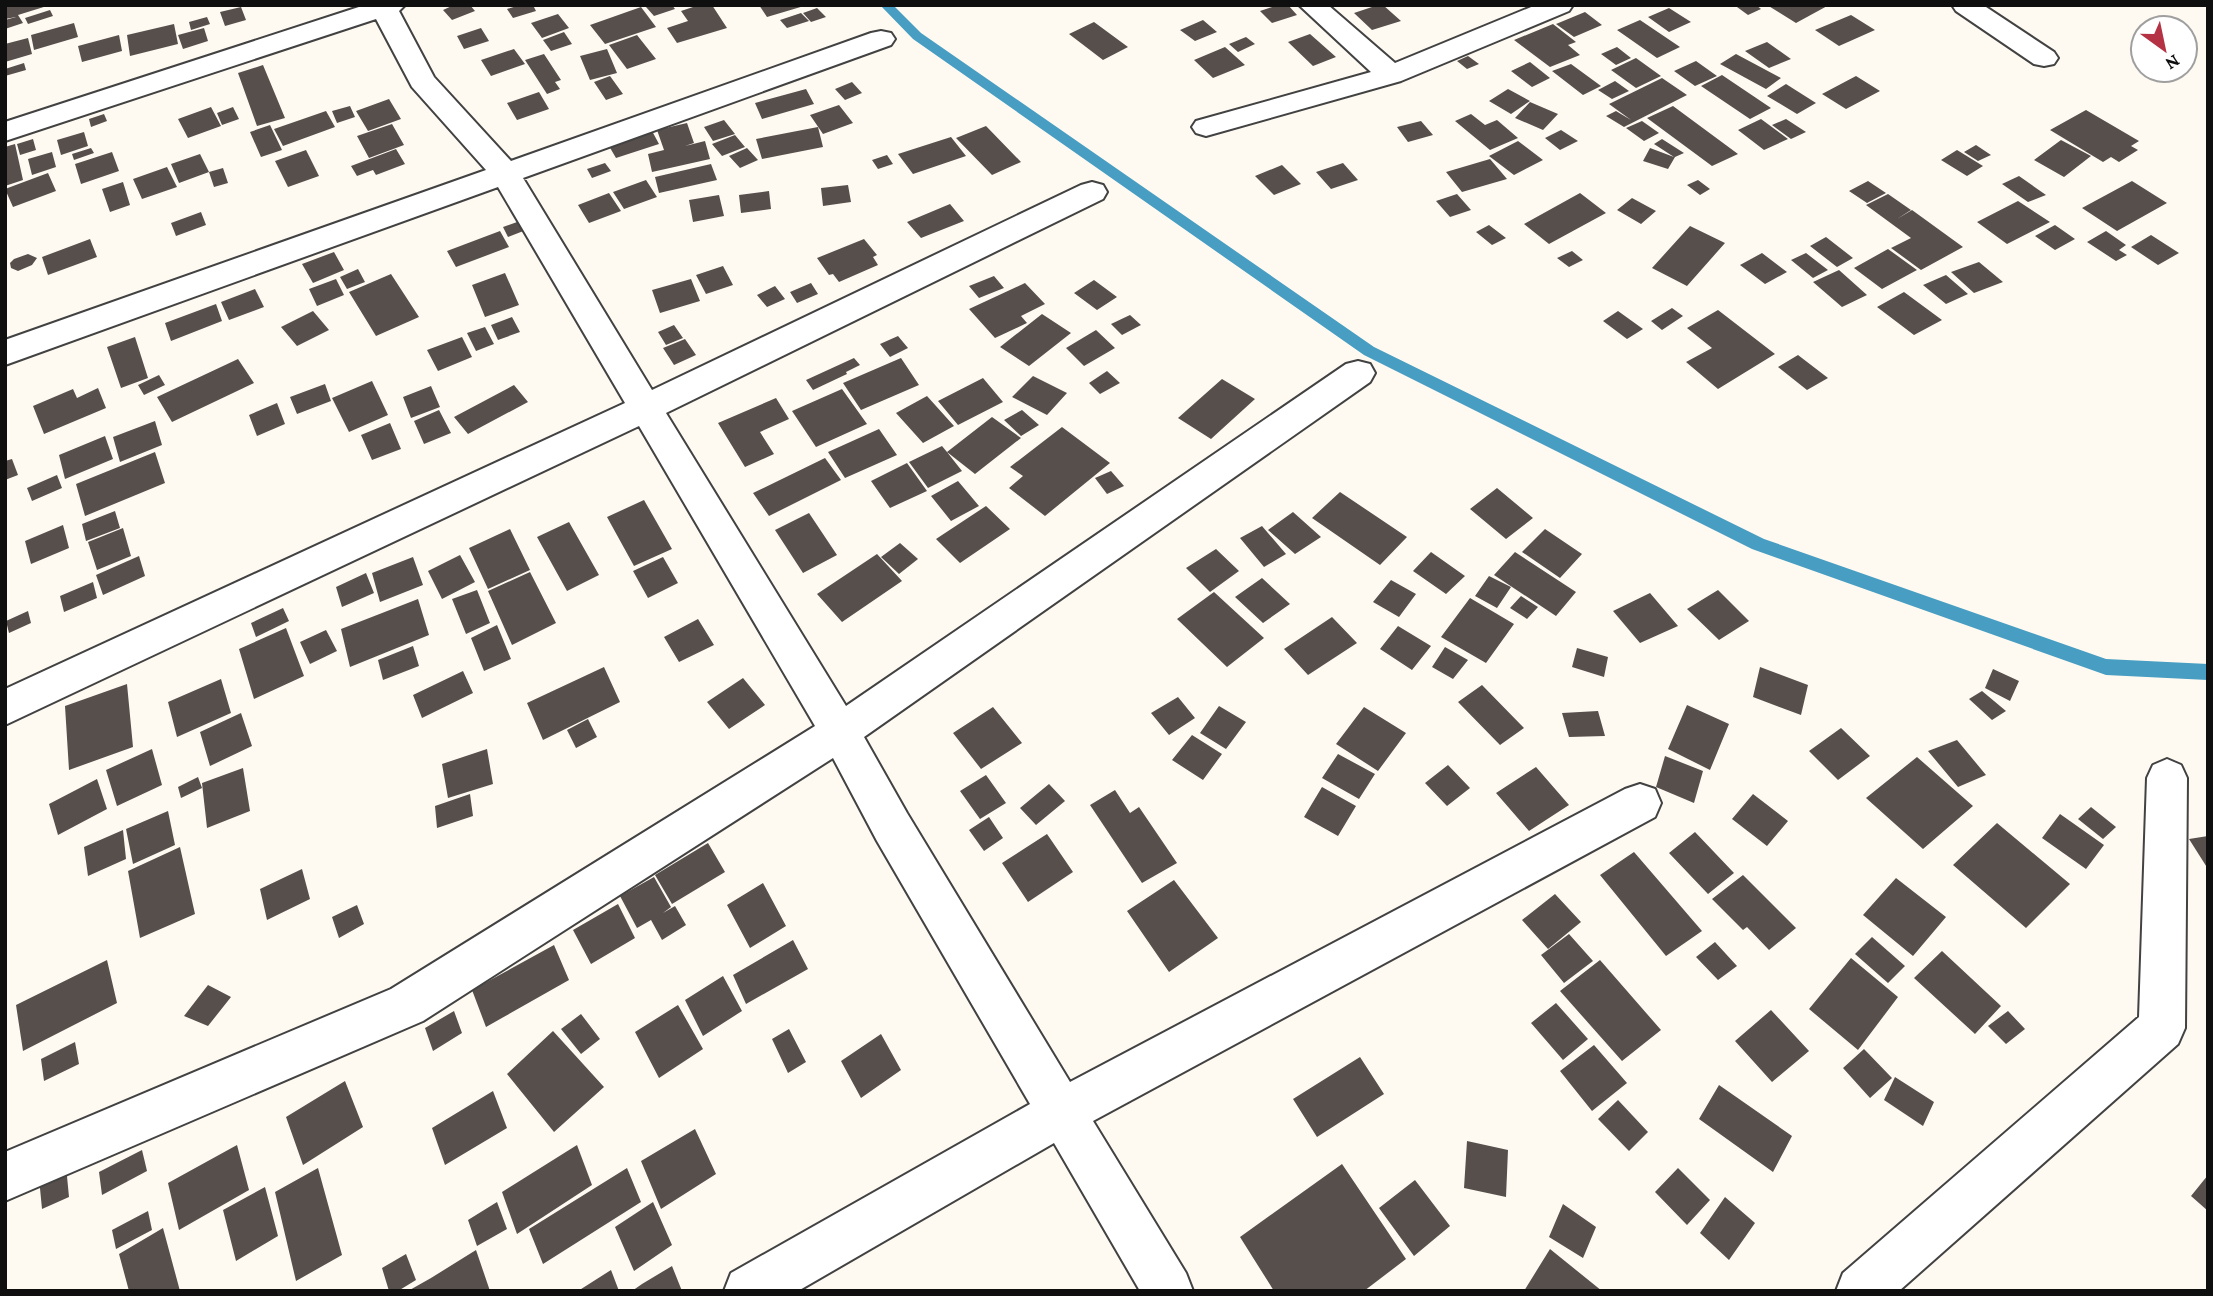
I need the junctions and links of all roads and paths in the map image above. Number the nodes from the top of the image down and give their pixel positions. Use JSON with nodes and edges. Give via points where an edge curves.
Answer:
{"nodes":[{"id":1,"x":1312,"y":5,"type":"edge"},
{"id":2,"x":1560,"y":5,"type":"edge"},
{"id":3,"x":1965,"y":5,"type":"edge"},
{"id":4,"x":385,"y":6,"type":"edge"},
{"id":5,"x":881,"y":39,"type":"dead end"},
{"id":6,"x":2044,"y":58,"type":"dead end"},
{"id":7,"x":1391,"y":75,"type":"junction"},
{"id":8,"x":1206,"y":127,"type":"dead end"},
{"id":9,"x":5,"y":132,"type":"edge"},
{"id":10,"x":505,"y":173,"type":"junction"},
{"id":11,"x":1092,"y":192,"type":"dead end"},
{"id":12,"x":5,"y":353,"type":"edge"},
{"id":13,"x":1358,"y":373,"type":"dead end"},
{"id":14,"x":645,"y":408,"type":"junction"},
{"id":15,"x":5,"y":709,"type":"edge"},
{"id":16,"x":840,"y":732,"type":"junction"},
{"id":17,"x":2167,"y":778,"type":"dead end"},
{"id":18,"x":1640,"y":803,"type":"dead end"},
{"id":19,"x":1062,"y":1112,"type":"junction"},
{"id":20,"x":5,"y":1177,"type":"edge"},
{"id":21,"x":750,"y":1291,"type":"edge"},
{"id":22,"x":1168,"y":1291,"type":"edge"},
{"id":23,"x":1861,"y":1291,"type":"edge"}],
"edges":[{"from":1,"to":7,"type":"street"},
{"from":2,"to":7,"type":"street"},
{"from":3,"to":6,"type":"street"},
{"from":4,"to":9,"type":"street"},
{"from":4,"to":10,"type":"street","via":[[422,81]]},
{"from":5,"to":10,"type":"street"},
{"from":7,"to":8,"type":"street"},
{"from":10,"to":12,"type":"street"},
{"from":10,"to":14,"type":"street"},
{"from":11,"to":14,"type":"street"},
{"from":13,"to":16,"type":"street"},
{"from":14,"to":15,"type":"street"},
{"from":14,"to":16,"type":"street"},
{"from":16,"to":19,"type":"street"},
{"from":16,"to":20,"type":"street","via":[[407,1005]]},
{"from":17,"to":23,"type":"street","via":[[2162,1028]]},
{"from":18,"to":19,"type":"street"},
{"from":19,"to":21,"type":"street"},
{"from":19,"to":22,"type":"street"}]}
